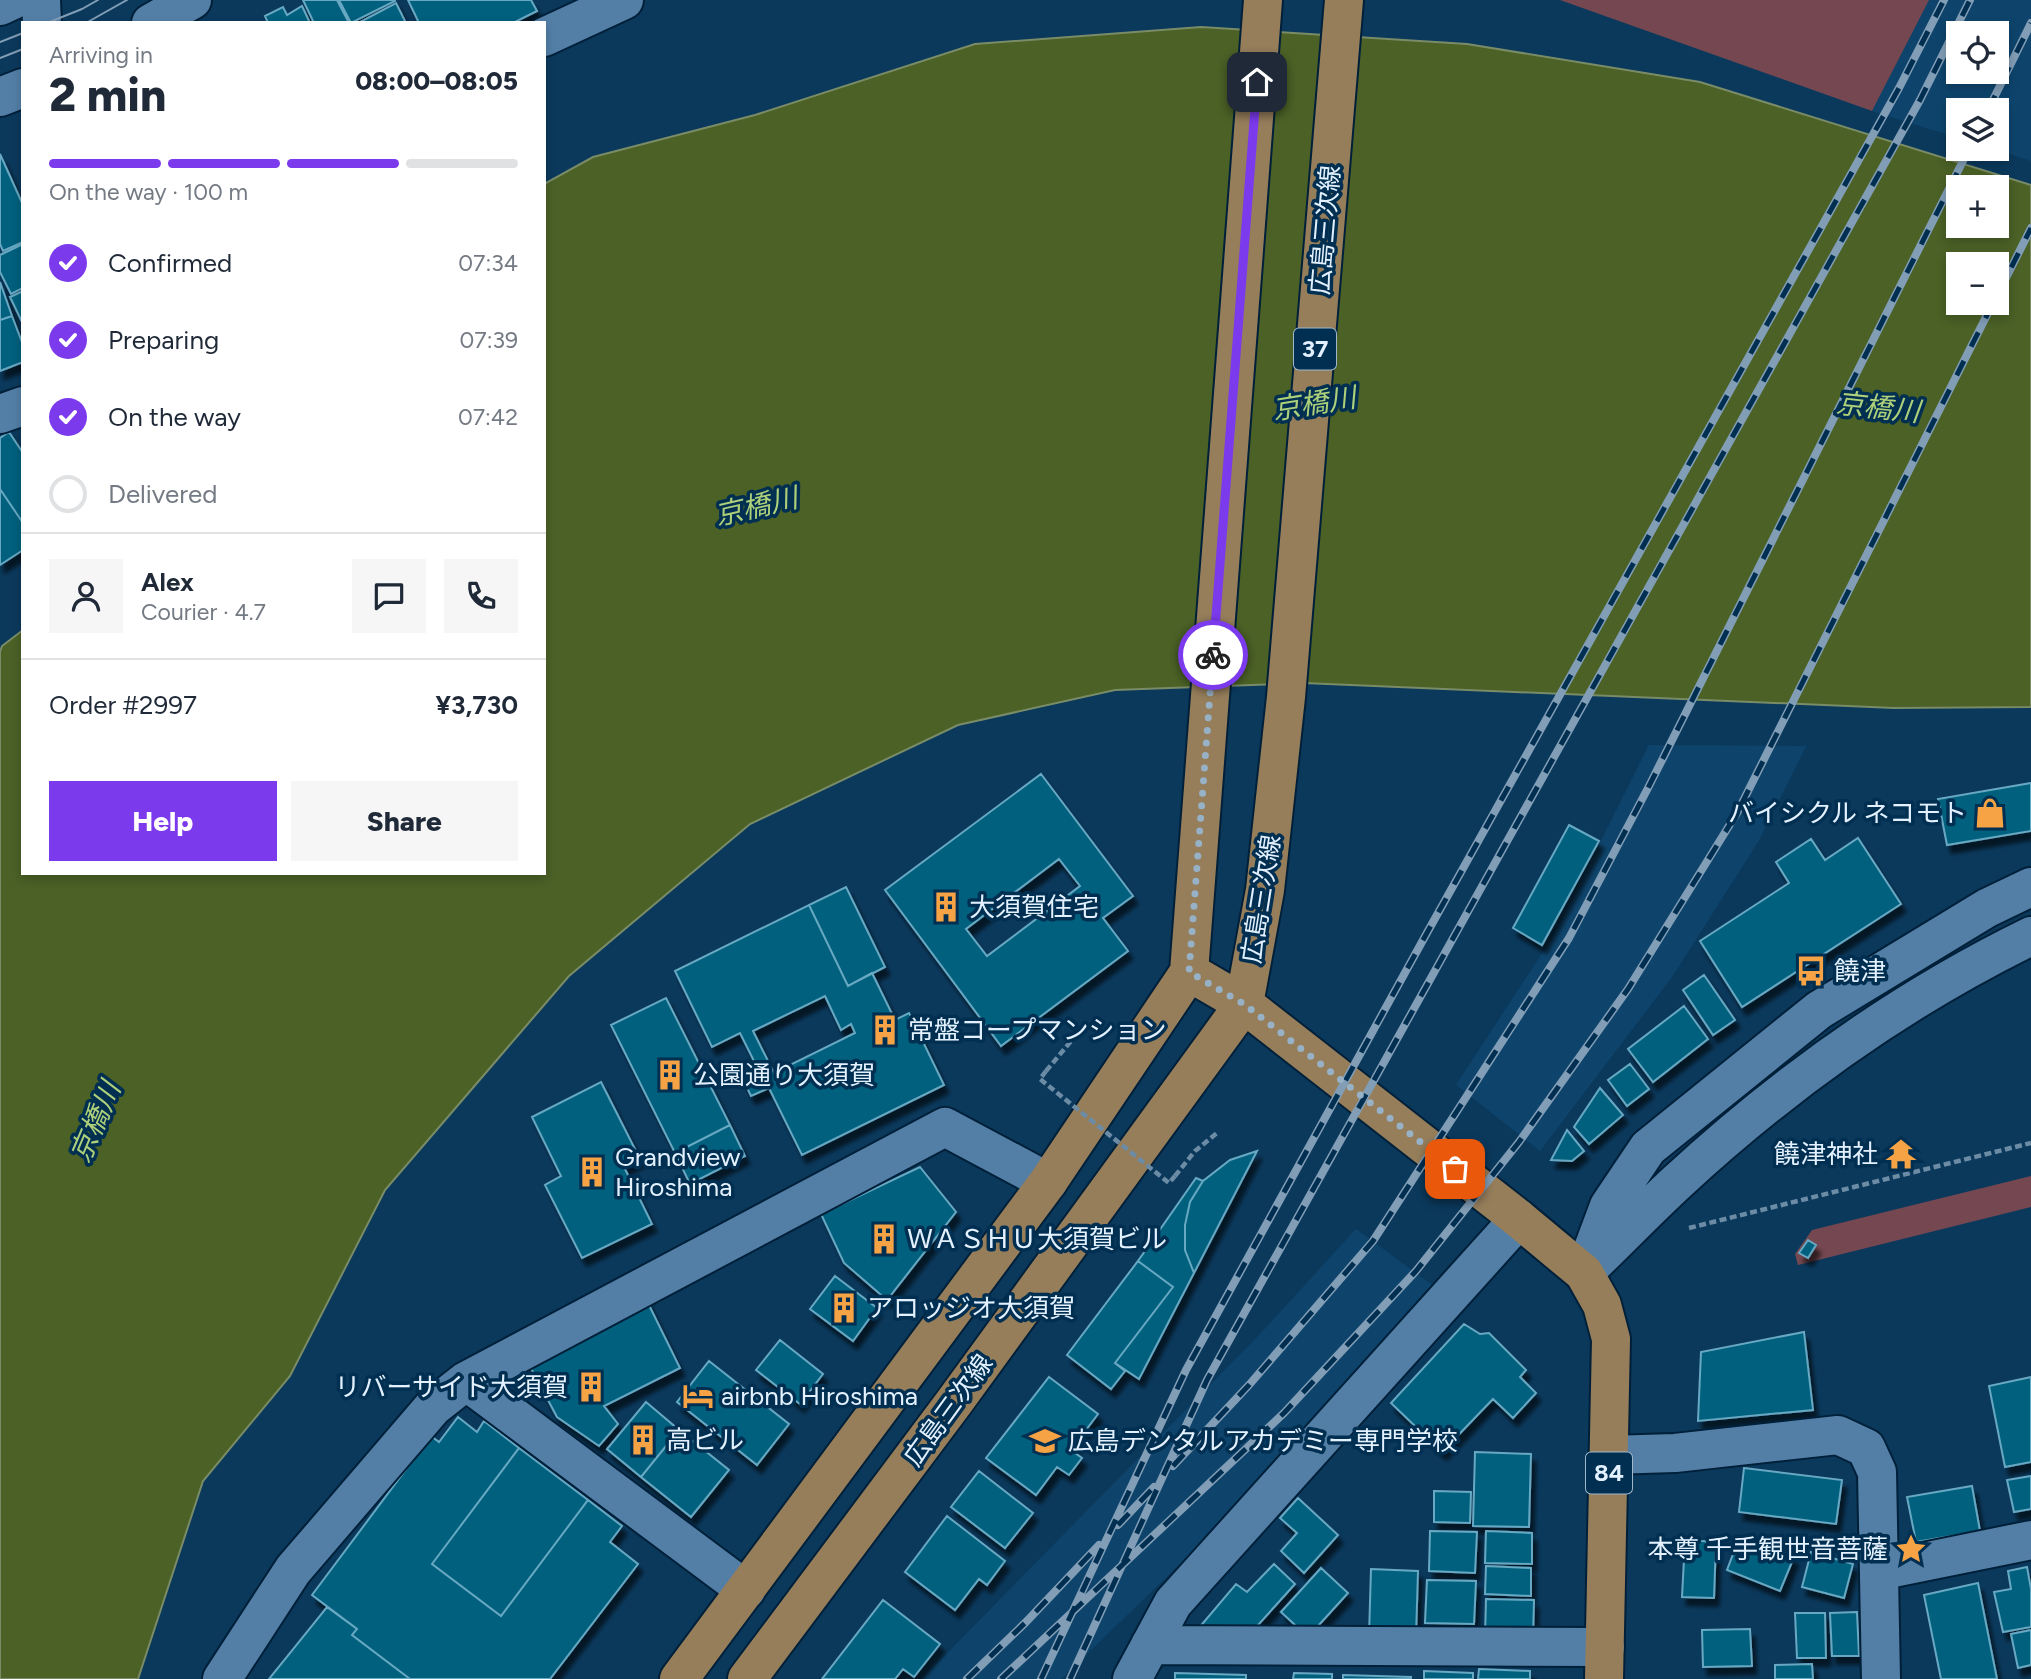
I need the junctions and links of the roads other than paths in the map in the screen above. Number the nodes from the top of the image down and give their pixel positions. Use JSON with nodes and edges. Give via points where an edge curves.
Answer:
{"nodes":[{"id":1,"x":13,"y":0,"type":"edge"},
{"id":2,"x":41,"y":0,"type":"edge"},
{"id":3,"x":192,"y":0,"type":"edge"},
{"id":4,"x":624,"y":0,"type":"edge"},
{"id":5,"x":1263,"y":0,"type":"edge"},
{"id":6,"x":1343,"y":0,"type":"edge"},
{"id":7,"x":0,"y":6,"type":"edge"},
{"id":8,"x":42,"y":21,"type":"edge"},
{"id":9,"x":154,"y":21,"type":"edge"},
{"id":10,"x":546,"y":36,"type":"edge"},
{"id":11,"x":21,"y":89,"type":"edge"},
{"id":12,"x":0,"y":97,"type":"edge"},
{"id":13,"x":21,"y":381,"type":"edge"},
{"id":14,"x":0,"y":388,"type":"edge"},
{"id":15,"x":21,"y":407,"type":"edge"},
{"id":16,"x":0,"y":414,"type":"edge"},
{"id":17,"x":2031,"y":887,"type":"edge"},
{"id":18,"x":2031,"y":936,"type":"edge"},
{"id":19,"x":1189,"y":972,"type":"junction"},
{"id":20,"x":1244,"y":1004,"type":"junction"},
{"id":21,"x":1048,"y":1182,"type":"junction"},
{"id":22,"x":1519,"y":1219,"type":"junction"},
{"id":23,"x":1584,"y":1273,"type":"junction"},
{"id":24,"x":466,"y":1381,"type":"junction"},
{"id":25,"x":1609,"y":1455,"type":"junction"},
{"id":26,"x":2031,"y":1540,"type":"edge"},
{"id":27,"x":1879,"y":1571,"type":"junction"},
{"id":28,"x":746,"y":1590,"type":"junction"},
{"id":29,"x":1150,"y":1646,"type":"junction"},
{"id":30,"x":1604,"y":1663,"type":"edge"},
{"id":31,"x":222,"y":1679,"type":"edge"},
{"id":32,"x":678,"y":1679,"type":"edge"},
{"id":33,"x":747,"y":1679,"type":"edge"},
{"id":34,"x":1132,"y":1679,"type":"edge"},
{"id":35,"x":1881,"y":1679,"type":"edge"}],
"edges":[{"from":1,"to":7,"type":"street"},
{"from":2,"to":8,"type":"street"},
{"from":3,"to":9,"type":"street"},
{"from":4,"to":10,"type":"street"},
{"from":5,"to":19,"type":"main road","name":"広島三次線"},
{"from":6,"to":20,"type":"main road","name":"広島三次線","number":"37","via":[[1286,697],[1265,890]]},
{"from":11,"to":12,"type":"street"},
{"from":13,"to":14,"type":"street"},
{"from":15,"to":16,"type":"street"},
{"from":17,"to":23,"type":"street","via":[[1987,908],[1819,1010],[1648,1147],[1609,1206]]},
{"from":18,"to":23,"type":"street","via":[[1936,987],[1843,1047],[1678,1182]]},
{"from":19,"to":20,"type":"main road","number":"84"},
{"from":19,"to":21,"type":"main road","name":"広島三次線"},
{"from":20,"to":22,"type":"main road","number":"84"},
{"from":20,"to":33,"type":"main road","name":"広島三次線","number":"37"},
{"from":21,"to":24,"type":"street","via":[[945,1127]]},
{"from":21,"to":28,"type":"main road","name":"広島三次線"},
{"from":22,"to":23,"type":"main road","number":"84"},
{"from":22,"to":29,"type":"street","via":[[1173,1603]]},
{"from":23,"to":25,"type":"main road","number":"84","via":[[1602,1305],[1611,1339]]},
{"from":24,"to":28,"type":"street"},
{"from":24,"to":31,"type":"street","via":[[433,1407],[293,1570]]},
{"from":25,"to":27,"type":"street","via":[[1675,1453],[1838,1435],[1866,1448],[1877,1472]]},
{"from":25,"to":30,"type":"main road","number":"84"},
{"from":26,"to":27,"type":"street"},
{"from":27,"to":35,"type":"street"},
{"from":28,"to":32,"type":"main road","name":"広島三次線"},
{"from":29,"to":30,"type":"street"},
{"from":29,"to":34,"type":"street"}]}
